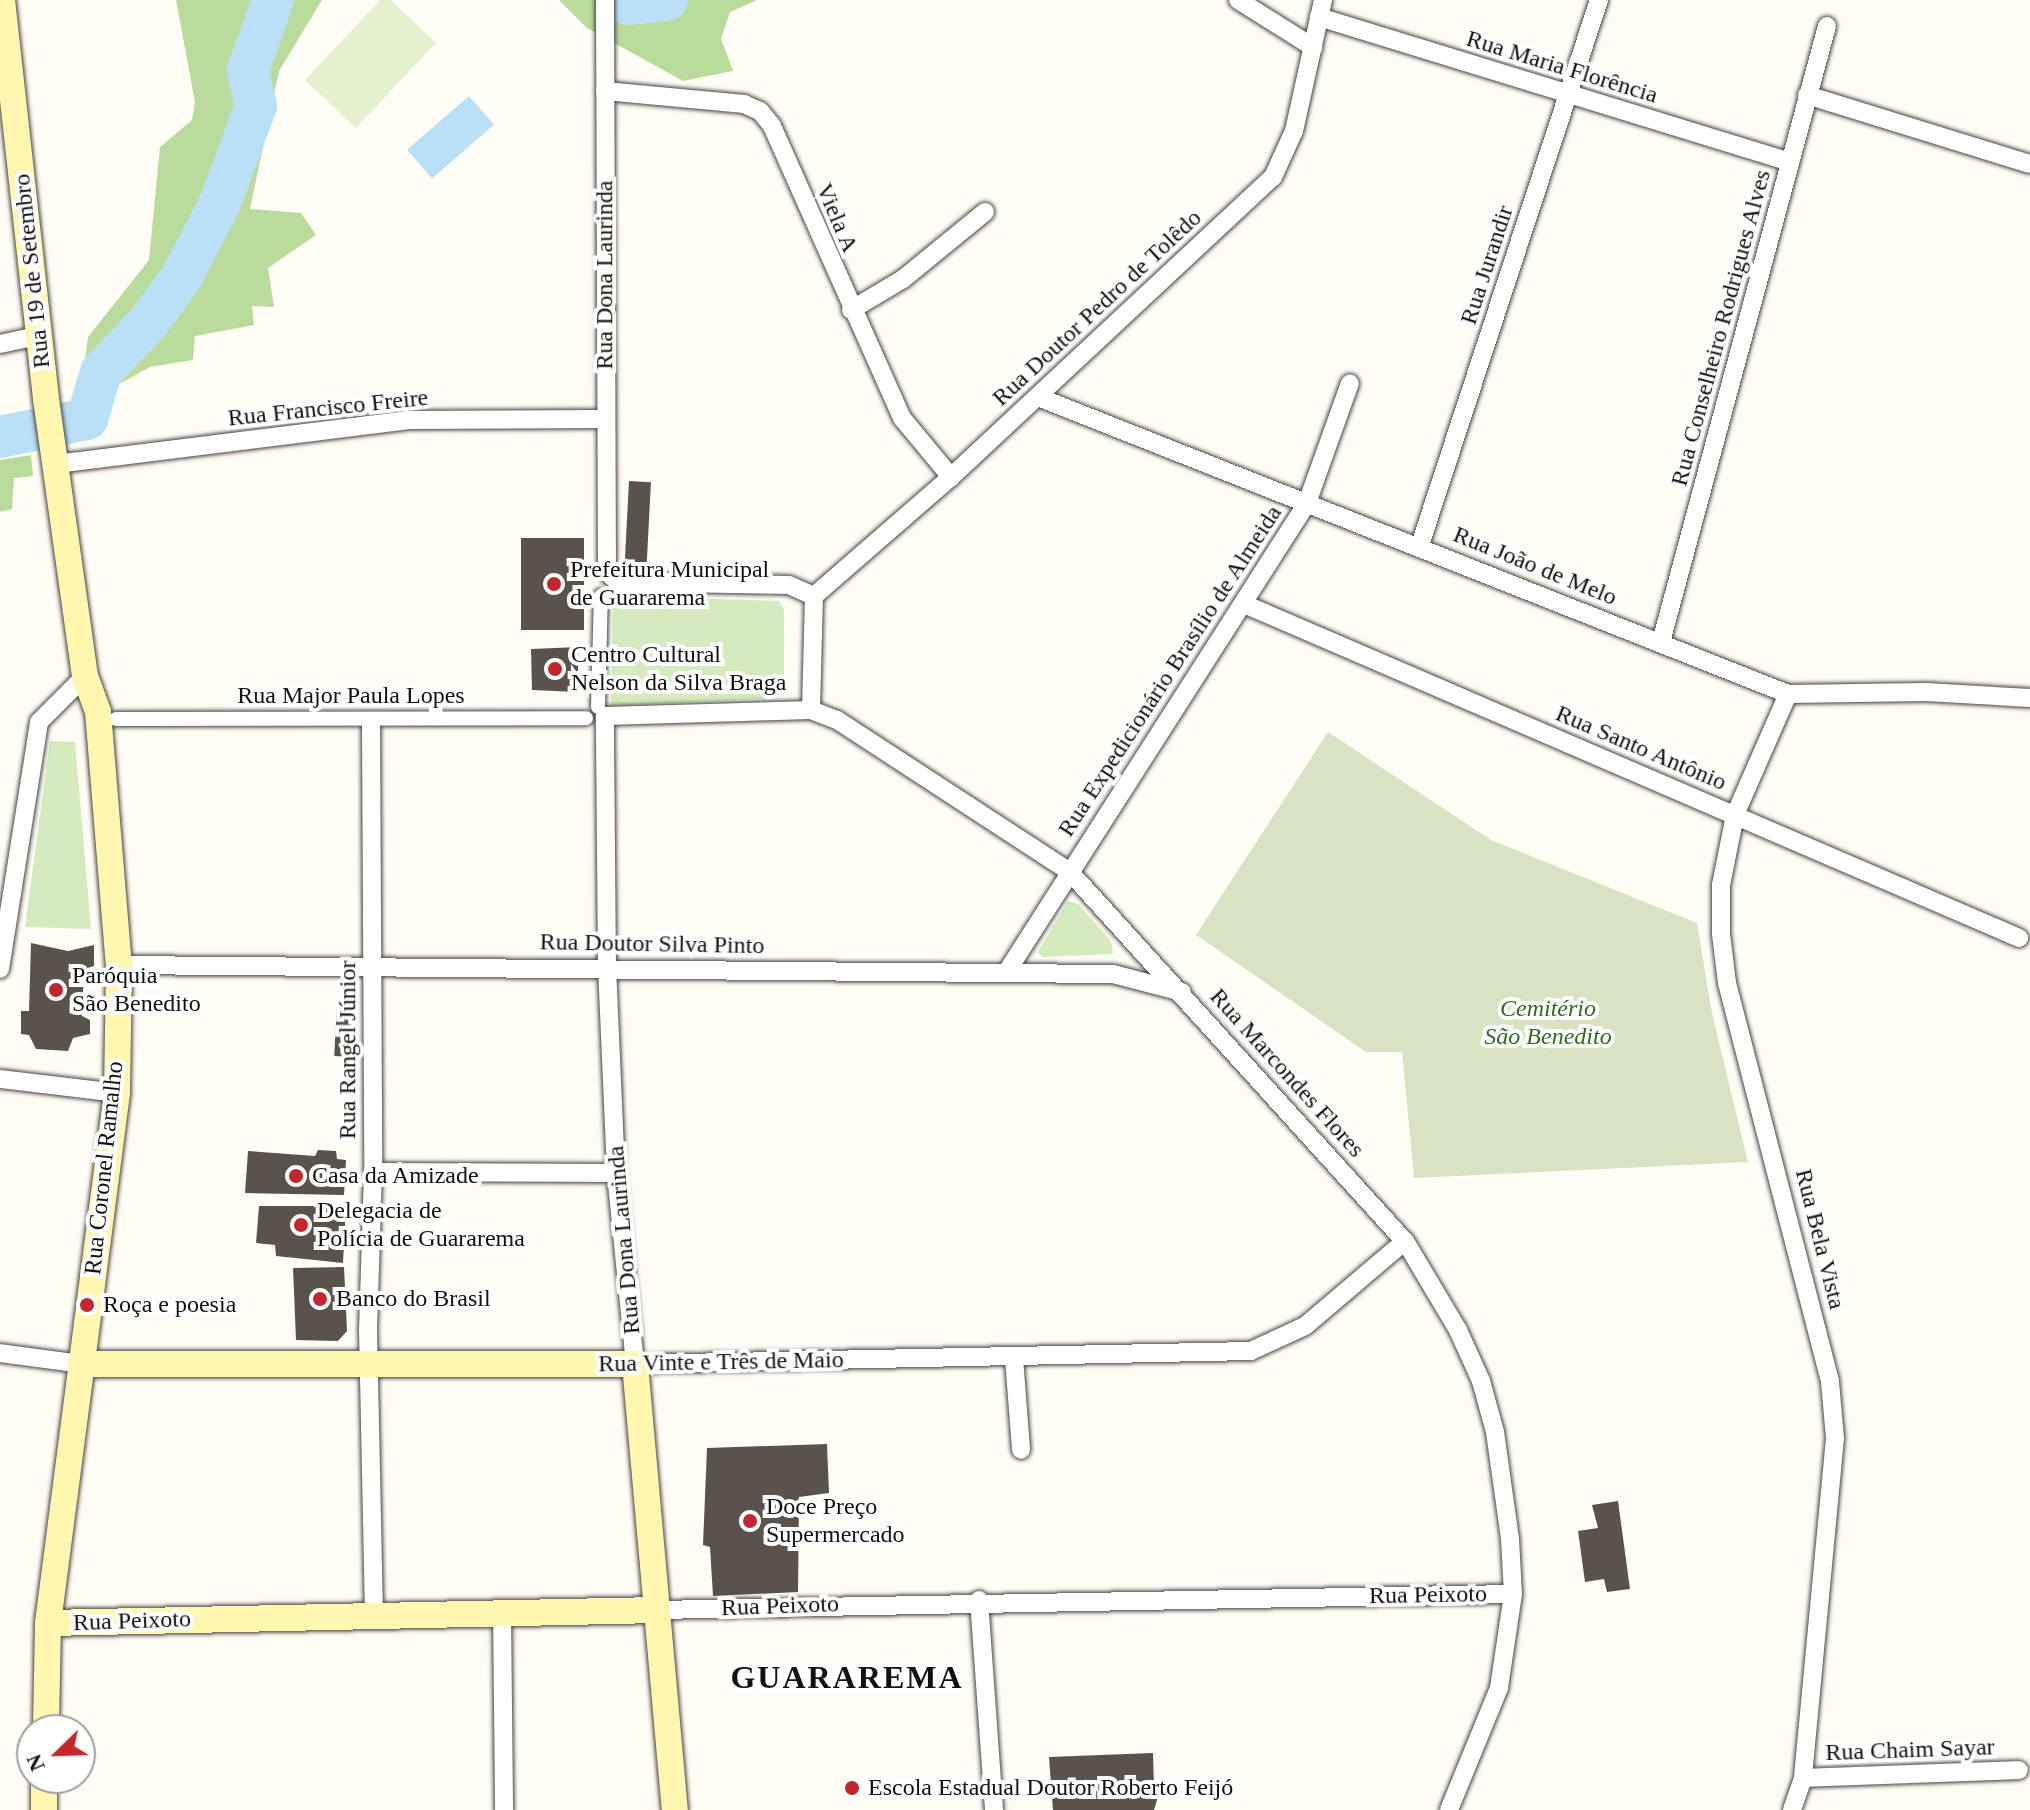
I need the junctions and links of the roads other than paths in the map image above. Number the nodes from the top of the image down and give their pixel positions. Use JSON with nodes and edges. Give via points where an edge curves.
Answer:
{"nodes":[{"id":1,"x":2,"y":0,"type":"edge"},
{"id":2,"x":605,"y":0,"type":"edge"},
{"id":3,"x":1238,"y":0,"type":"edge"},
{"id":4,"x":1599,"y":0,"type":"edge"},
{"id":5,"x":1321,"y":8,"type":"edge"},
{"id":6,"x":1827,"y":26,"type":"dead end"},
{"id":7,"x":1313,"y":47,"type":"junction"},
{"id":8,"x":605,"y":91,"type":"junction"},
{"id":9,"x":7,"y":92,"type":"edge"},
{"id":10,"x":1568,"y":94,"type":"junction"},
{"id":11,"x":1807,"y":95,"type":"junction"},
{"id":12,"x":1790,"y":162,"type":"junction"},
{"id":13,"x":2030,"y":164,"type":"edge"},
{"id":14,"x":985,"y":212,"type":"dead end"},
{"id":15,"x":851,"y":310,"type":"junction"},
{"id":16,"x":39,"y":336,"type":"junction"},
{"id":17,"x":0,"y":344,"type":"edge"},
{"id":18,"x":1350,"y":383,"type":"dead end"},
{"id":19,"x":1038,"y":397,"type":"junction"},
{"id":20,"x":606,"y":419,"type":"junction"},
{"id":21,"x":55,"y":456,"type":"junction"},
{"id":22,"x":951,"y":477,"type":"junction"},
{"id":23,"x":1307,"y":503,"type":"junction"},
{"id":24,"x":1420,"y":545,"type":"junction"},
{"id":25,"x":601,"y":596,"type":"dead end"},
{"id":26,"x":814,"y":596,"type":"junction"},
{"id":27,"x":1244,"y":604,"type":"junction"},
{"id":28,"x":1661,"y":642,"type":"junction"},
{"id":29,"x":85,"y":676,"type":"junction"},
{"id":30,"x":1788,"y":694,"type":"junction"},
{"id":31,"x":2030,"y":698,"type":"edge"},
{"id":32,"x":811,"y":710,"type":"junction"},
{"id":33,"x":602,"y":711,"type":"junction"},
{"id":34,"x":586,"y":718,"type":"dead end"},
{"id":35,"x":116,"y":719,"type":"dead end"},
{"id":36,"x":371,"y":726,"type":"dead end"},
{"id":37,"x":1735,"y":815,"type":"junction"},
{"id":38,"x":1069,"y":871,"type":"junction"},
{"id":39,"x":2019,"y":938,"type":"dead end"},
{"id":40,"x":1132,"y":939,"type":"junction"},
{"id":41,"x":119,"y":965,"type":"junction"},
{"id":42,"x":371,"y":965,"type":"junction"},
{"id":43,"x":607,"y":967,"type":"junction"},
{"id":44,"x":0,"y":969,"type":"edge"},
{"id":45,"x":1006,"y":973,"type":"junction"},
{"id":46,"x":1113,"y":974,"type":"junction"},
{"id":47,"x":1183,"y":993,"type":"junction"},
{"id":48,"x":0,"y":1079,"type":"edge"},
{"id":49,"x":117,"y":1093,"type":"junction"},
{"id":50,"x":373,"y":1172,"type":"junction"},
{"id":51,"x":616,"y":1173,"type":"junction"},
{"id":52,"x":1405,"y":1241,"type":"junction"},
{"id":53,"x":0,"y":1353,"type":"edge"},
{"id":54,"x":1014,"y":1358,"type":"junction"},
{"id":55,"x":81,"y":1364,"type":"junction"},
{"id":56,"x":635,"y":1364,"type":"junction"},
{"id":57,"x":368,"y":1365,"type":"junction"},
{"id":58,"x":1021,"y":1450,"type":"dead end"},
{"id":59,"x":1513,"y":1594,"type":"junction"},
{"id":60,"x":979,"y":1600,"type":"junction"},
{"id":61,"x":656,"y":1610,"type":"junction"},
{"id":62,"x":502,"y":1611,"type":"junction"},
{"id":63,"x":374,"y":1614,"type":"junction"},
{"id":64,"x":48,"y":1623,"type":"junction"},
{"id":65,"x":46,"y":1714,"type":"edge"},
{"id":66,"x":2019,"y":1770,"type":"dead end"},
{"id":67,"x":1803,"y":1778,"type":"junction"},
{"id":68,"x":504,"y":1810,"type":"edge"},
{"id":69,"x":675,"y":1810,"type":"edge"},
{"id":70,"x":994,"y":1810,"type":"edge"},
{"id":71,"x":1449,"y":1810,"type":"edge"},
{"id":72,"x":1792,"y":1810,"type":"edge"}],
"edges":[{"from":1,"to":9,"type":"main road","name":"Rua 19 de Setembro"},
{"from":2,"to":8,"type":"street","name":"Rua Dona Laurinda"},
{"from":3,"to":7,"type":"street"},
{"from":4,"to":10,"type":"street","name":"Rua Jurandir"},
{"from":5,"to":7,"type":"street","name":"Rua Doutor Pedro de Tolêdo"},
{"from":5,"to":10,"type":"street","name":"Rua Maria Florência"},
{"from":6,"to":11,"type":"street","name":"Rua Conselheiro Rodrigues Alves"},
{"from":7,"to":19,"type":"street","name":"Rua Doutor Pedro de Tolêdo","via":[[1287,156],[1273,177]]},
{"from":8,"to":15,"type":"street","name":"Viela A","via":[[744,104],[760,111],[772,126]]},
{"from":8,"to":20,"type":"street","name":"Rua Dona Laurinda"},
{"from":9,"to":16,"type":"main road","name":"Rua 19 de Setembro"},
{"from":10,"to":12,"type":"street","name":"Rua Maria Florência"},
{"from":10,"to":24,"type":"street","name":"Rua Jurandir"},
{"from":11,"to":12,"type":"street","name":"Rua Conselheiro Rodrigues Alves"},
{"from":11,"to":13,"type":"street"},
{"from":12,"to":28,"type":"street","name":"Rua Conselheiro Rodrigues Alves"},
{"from":14,"to":15,"type":"street","via":[[903,279]]},
{"from":15,"to":22,"type":"street","name":"Viela A","via":[[902,418]]},
{"from":16,"to":17,"type":"street"},
{"from":16,"to":21,"type":"main road","name":"Rua 19 de Setembro"},
{"from":18,"to":23,"type":"street","name":"Rua Expedicionário Brasílio de Almeida"},
{"from":19,"to":22,"type":"street","name":"Rua Doutor Pedro de Tolêdo"},
{"from":19,"to":23,"type":"street","name":"Rua João de Melo"},
{"from":20,"to":21,"type":"street","name":"Rua Francisco Freire","via":[[407,420]]},
{"from":20,"to":26,"type":"street","name":"Rua Dona Laurinda","via":[[607,572],[618,582],[789,585]]},
{"from":21,"to":29,"type":"main road","name":"Rua Coronel Ramalho"},
{"from":22,"to":26,"type":"street","name":"Rua Doutor Pedro de Tolêdo"},
{"from":23,"to":24,"type":"street","name":"Rua João de Melo"},
{"from":23,"to":27,"type":"street","name":"Rua Expedicionário Brasílio de Almeida"},
{"from":24,"to":28,"type":"street","name":"Rua João de Melo"},
{"from":25,"to":33,"type":"street"},
{"from":26,"to":32,"type":"street"},
{"from":27,"to":37,"type":"street","name":"Rua Santo Antônio"},
{"from":27,"to":38,"type":"street","name":"Rua Expedicionário Brasílio de Almeida"},
{"from":28,"to":30,"type":"street","name":"Rua João de Melo"},
{"from":29,"to":41,"type":"main road","name":"Rua Coronel Ramalho","via":[[98,712]]},
{"from":29,"to":44,"type":"street","via":[[39,722]]},
{"from":30,"to":31,"type":"street","name":"Rua João de Melo","via":[[1926,692]]},
{"from":30,"to":37,"type":"street","name":"Rua Bela Vista"},
{"from":32,"to":33,"type":"street","name":"Rua Marcondes Flores"},
{"from":32,"to":38,"type":"street","name":"Rua Marcondes Flores","via":[[837,720]]},
{"from":33,"to":43,"type":"street","name":"Rua Dona Laurinda"},
{"from":34,"to":35,"type":"street","name":"Rua Major Paula Lopes"},
{"from":36,"to":42,"type":"street","name":"Rua Rangel Júnior"},
{"from":37,"to":39,"type":"street","name":"Rua Santo Antônio"},
{"from":37,"to":67,"type":"street","name":"Rua Bela Vista","via":[[1721,885],[1727,983],[1830,1382],[1835,1438]]},
{"from":38,"to":40,"type":"street","name":"Rua Marcondes Flores"},
{"from":38,"to":45,"type":"street","name":"Rua Expedicionário Brasílio de Almeida"},
{"from":40,"to":46,"type":"street","via":[[1129,962]]},
{"from":40,"to":47,"type":"street","name":"Rua Marcondes Flores"},
{"from":41,"to":42,"type":"street","name":"Rua Doutor Silva Pinto"},
{"from":41,"to":49,"type":"main road","name":"Rua Coronel Ramalho"},
{"from":42,"to":43,"type":"street","name":"Rua Doutor Silva Pinto"},
{"from":42,"to":50,"type":"street","name":"Rua Rangel Júnior"},
{"from":43,"to":45,"type":"street","name":"Rua Doutor Silva Pinto"},
{"from":43,"to":51,"type":"street","name":"Rua Dona Laurinda"},
{"from":45,"to":46,"type":"street","name":"Rua Doutor Silva Pinto"},
{"from":46,"to":47,"type":"street","name":"Rua Doutor Silva Pinto"},
{"from":47,"to":52,"type":"street","name":"Rua Marcondes Flores"},
{"from":48,"to":49,"type":"street"},
{"from":49,"to":55,"type":"main road","name":"Rua Coronel Ramalho"},
{"from":50,"to":51,"type":"street"},
{"from":50,"to":57,"type":"street","name":"Rua Rangel Júnior"},
{"from":51,"to":56,"type":"street","name":"Rua Dona Laurinda"},
{"from":52,"to":54,"type":"street","name":"Rua Vinte e Três de Maio","via":[[1305,1326],[1251,1351]]},
{"from":52,"to":59,"type":"street","name":"Rua Marcondes Flores","via":[[1458,1330],[1481,1381],[1504,1487]]},
{"from":53,"to":55,"type":"street","name":"Rua Vinte e Três de Maio"},
{"from":54,"to":56,"type":"street","name":"Rua Vinte e Três de Maio"},
{"from":54,"to":58,"type":"street"},
{"from":55,"to":57,"type":"main road","name":"Rua Vinte e Três de Maio"},
{"from":55,"to":64,"type":"main road","name":"Rua Coronel Ramalho"},
{"from":56,"to":57,"type":"main road","name":"Rua Vinte e Três de Maio"},
{"from":56,"to":61,"type":"main road","name":"Rua Dona Laurinda"},
{"from":57,"to":63,"type":"street","name":"Rua Rangel Júnior"},
{"from":59,"to":60,"type":"street","name":"Rua Peixoto"},
{"from":59,"to":71,"type":"street","name":"Rua Marcondes Flores","via":[[1499,1688]]},
{"from":60,"to":61,"type":"street","name":"Rua Peixoto"},
{"from":60,"to":70,"type":"street"},
{"from":61,"to":62,"type":"main road","name":"Rua Peixoto"},
{"from":61,"to":69,"type":"main road","name":"Rua Dona Laurinda"},
{"from":62,"to":63,"type":"main road","name":"Rua Peixoto"},
{"from":62,"to":68,"type":"street"},
{"from":63,"to":64,"type":"main road","name":"Rua Peixoto"},
{"from":64,"to":65,"type":"main road","name":"Rua Coronel Ramalho"},
{"from":66,"to":67,"type":"street","name":"Rua Chaim Sayar"},
{"from":67,"to":72,"type":"street","name":"Rua Bela Vista"}]}
